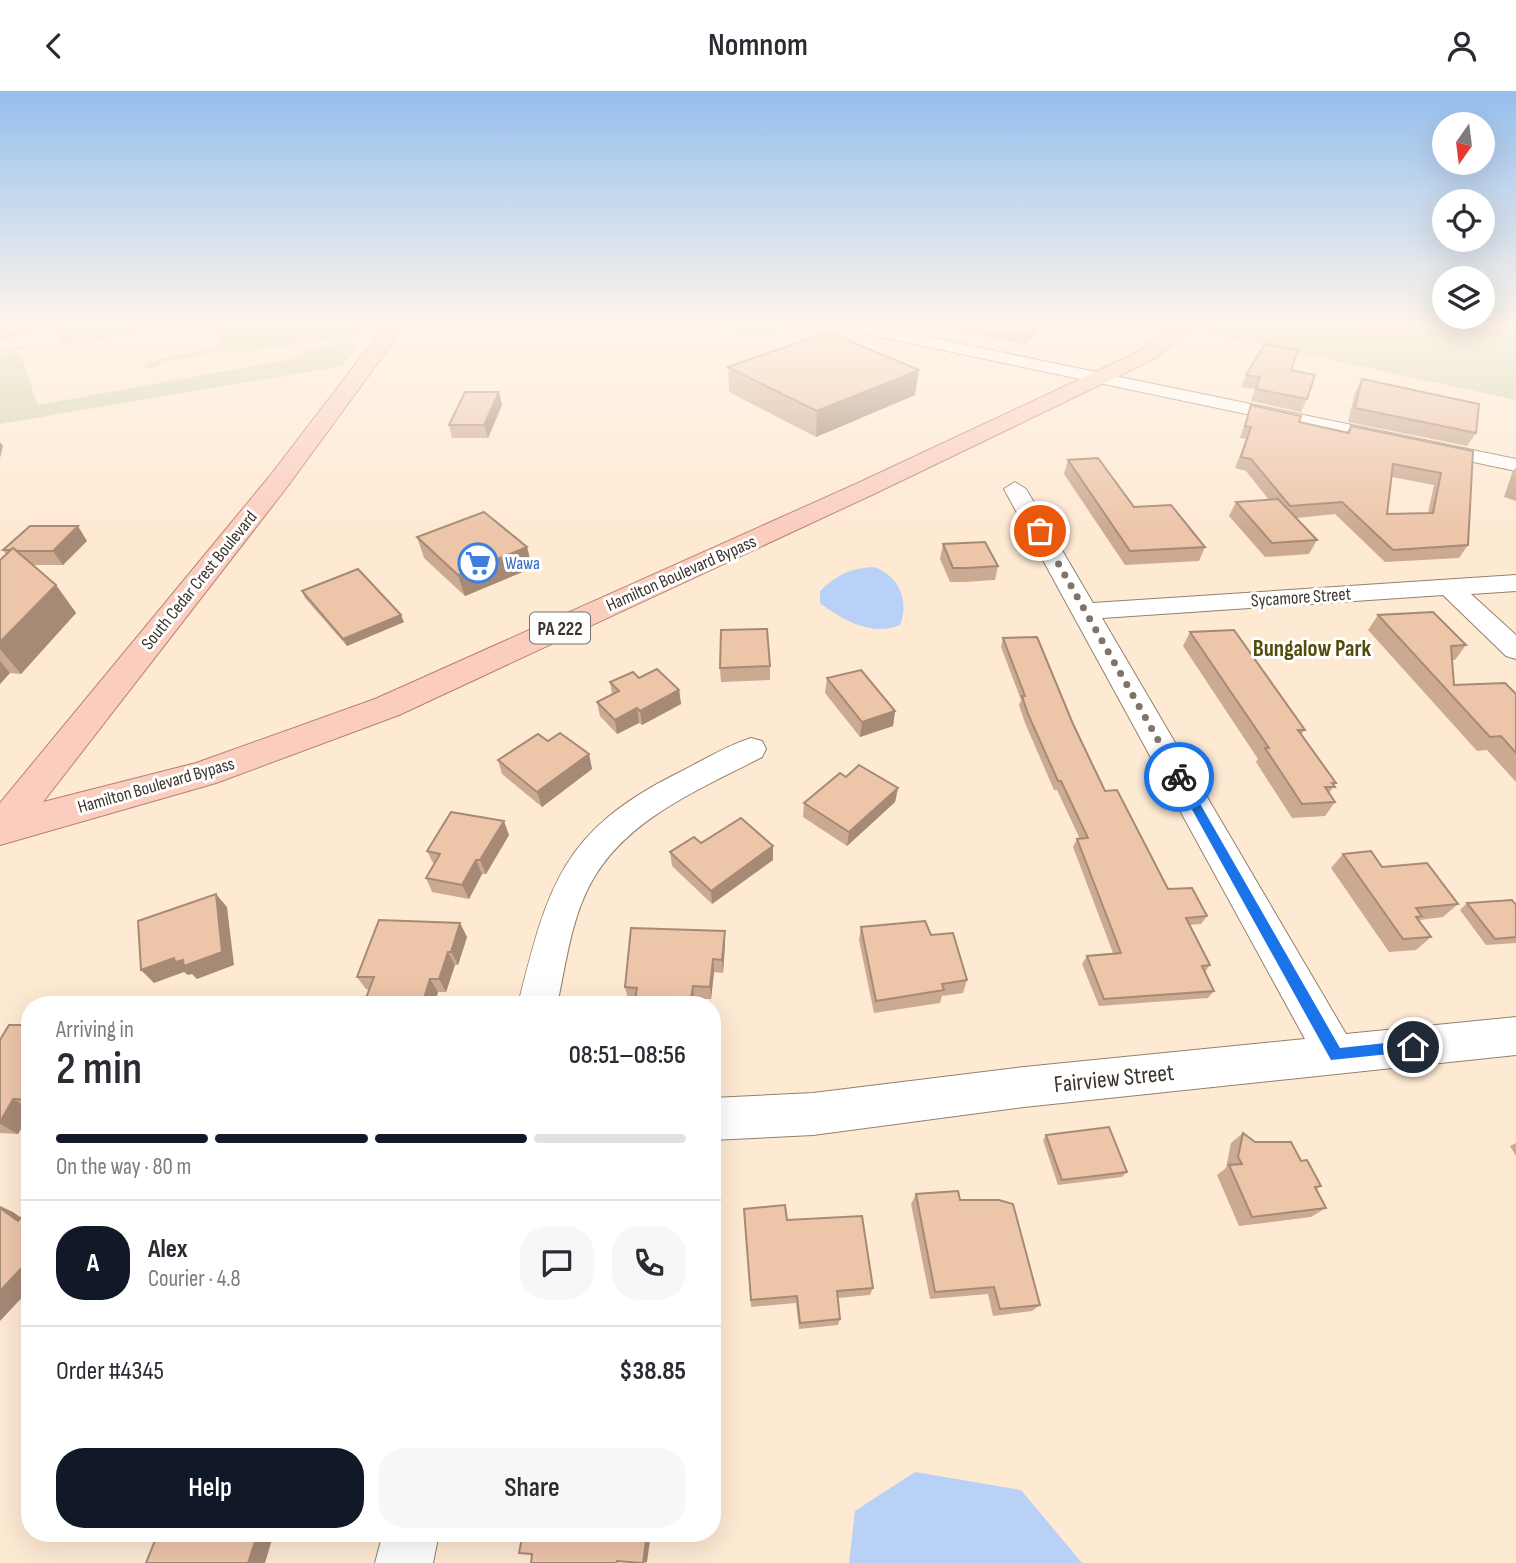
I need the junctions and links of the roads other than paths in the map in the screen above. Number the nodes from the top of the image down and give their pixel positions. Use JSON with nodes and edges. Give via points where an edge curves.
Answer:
{"nodes":[{"id":1,"x":343,"y":396,"type":"edge"},
{"id":2,"x":1062,"y":396,"type":"edge"},
{"id":3,"x":1184,"y":396,"type":"edge"},
{"id":4,"x":1516,"y":465,"type":"edge"},
{"id":5,"x":1015,"y":489,"type":"dead end"},
{"id":6,"x":1516,"y":583,"type":"edge"},
{"id":7,"x":1449,"y":587,"type":"junction"},
{"id":8,"x":1086,"y":611,"type":"junction"},
{"id":9,"x":1516,"y":650,"type":"edge"},
{"id":10,"x":751,"y":749,"type":"dead end"},
{"id":11,"x":1,"y":828,"type":"edge"},
{"id":12,"x":540,"y":996,"type":"edge"},
{"id":13,"x":1516,"y":1036,"type":"edge"},
{"id":14,"x":1336,"y":1055,"type":"junction"},
{"id":15,"x":721,"y":1119,"type":"edge"},
{"id":16,"x":409,"y":1542,"type":"edge"},
{"id":17,"x":404,"y":1563,"type":"edge"}],
"edges":[{"from":1,"to":11,"type":"main road","name":"South Cedar Crest Boulevard"},
{"from":2,"to":11,"type":"main road","name":"Hamilton Boulevard Bypass","number":"PA 222","via":[[387,707],[203,774]]},
{"from":3,"to":4,"type":"street"},
{"from":5,"to":8,"type":"street"},
{"from":6,"to":7,"type":"street","name":"Sycamore Street"},
{"from":7,"to":8,"type":"street","name":"Sycamore Street"},
{"from":7,"to":9,"type":"street"},
{"from":8,"to":14,"type":"street"},
{"from":10,"to":12,"type":"street","via":[[642,809],[596,847],[567,897]]},
{"from":13,"to":14,"type":"street","name":"Fairview Street"},
{"from":14,"to":15,"type":"street","name":"Fairview Street","via":[[813,1114]]},
{"from":16,"to":17,"type":"street"}]}
